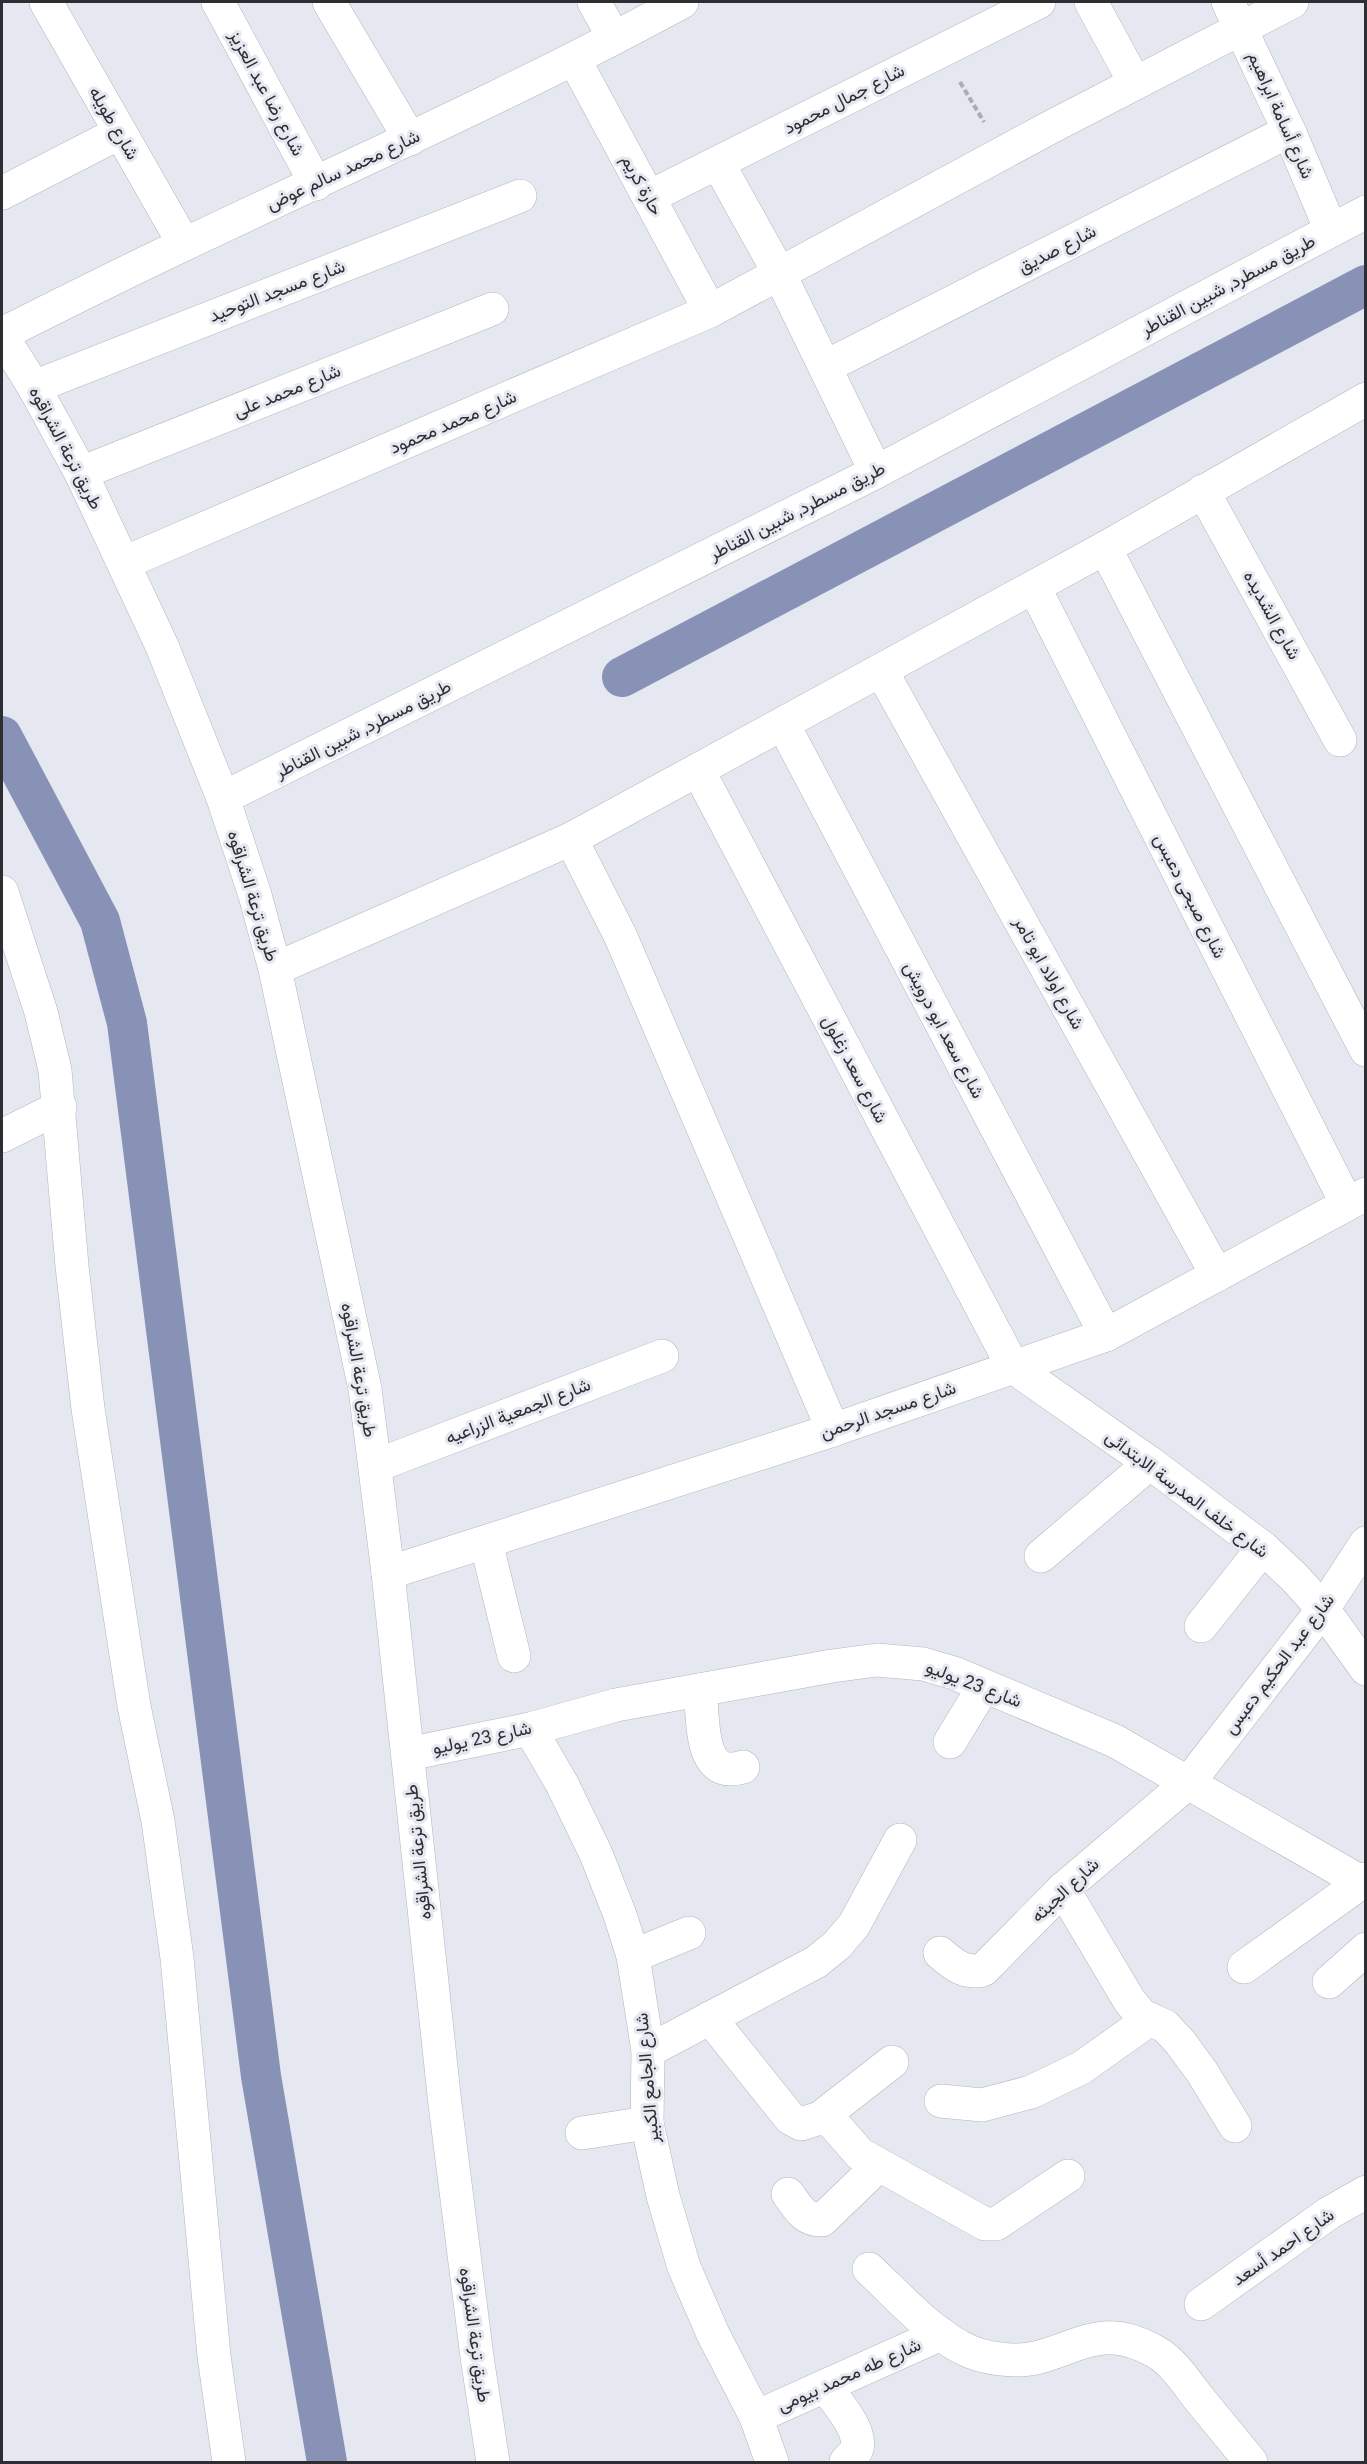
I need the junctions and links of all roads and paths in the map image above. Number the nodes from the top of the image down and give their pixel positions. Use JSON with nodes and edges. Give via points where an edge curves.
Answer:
{"nodes":[{"id":1,"x":46,"y":2,"type":"edge"},
{"id":2,"x":218,"y":2,"type":"edge"},
{"id":3,"x":329,"y":2,"type":"edge"},
{"id":4,"x":594,"y":2,"type":"edge"},
{"id":5,"x":680,"y":2,"type":"edge"},
{"id":6,"x":1039,"y":2,"type":"edge"},
{"id":7,"x":1091,"y":2,"type":"edge"},
{"id":8,"x":1292,"y":2,"type":"edge"},
{"id":9,"x":1235,"y":15,"type":"edge"},
{"id":10,"x":614,"y":38,"type":"junction"},
{"id":11,"x":940,"y":51,"type":"junction"},
{"id":12,"x":574,"y":59,"type":"junction"},
{"id":13,"x":1135,"y":82,"type":"junction"},
{"id":14,"x":1289,"y":131,"type":"junction"},
{"id":15,"x":119,"y":133,"type":"junction"},
{"id":16,"x":410,"y":139,"type":"junction"},
{"id":17,"x":1004,"y":152,"type":"junction"},
{"id":18,"x":718,"y":163,"type":"junction"},
{"id":19,"x":316,"y":184,"type":"junction"},
{"id":20,"x":2,"y":193,"type":"edge"},
{"id":21,"x":520,"y":196,"type":"dead end"},
{"id":22,"x":649,"y":197,"type":"junction"},
{"id":23,"x":1365,"y":212,"type":"edge"},
{"id":24,"x":1330,"y":231,"type":"junction"},
{"id":25,"x":184,"y":244,"type":"junction"},
{"id":26,"x":779,"y":273,"type":"junction"},
{"id":27,"x":492,"y":309,"type":"dead end"},
{"id":28,"x":710,"y":311,"type":"junction"},
{"id":29,"x":2,"y":335,"type":"edge"},
{"id":30,"x":825,"y":367,"type":"junction"},
{"id":31,"x":34,"y":387,"type":"junction"},
{"id":32,"x":1365,"y":399,"type":"edge"},
{"id":33,"x":876,"y":472,"type":"junction"},
{"id":34,"x":81,"y":473,"type":"junction"},
{"id":35,"x":1203,"y":491,"type":"junction"},
{"id":36,"x":1105,"y":548,"type":"junction"},
{"id":37,"x":124,"y":563,"type":"junction"},
{"id":38,"x":1034,"y":587,"type":"junction"},
{"id":39,"x":881,"y":670,"type":"junction"},
{"id":40,"x":783,"y":724,"type":"junction"},
{"id":41,"x":1340,"y":740,"type":"dead end"},
{"id":42,"x":698,"y":770,"type":"junction"},
{"id":43,"x":223,"y":798,"type":"junction"},
{"id":44,"x":571,"y":839,"type":"junction"},
{"id":45,"x":2,"y":892,"type":"edge"},
{"id":46,"x":12,"y":955,"type":"edge"},
{"id":47,"x":275,"y":969,"type":"junction"},
{"id":48,"x":1362,"y":1036,"type":"edge"},
{"id":49,"x":60,"y":1107,"type":"junction"},
{"id":50,"x":2,"y":1136,"type":"edge"},
{"id":51,"x":1356,"y":1199,"type":"edge"},
{"id":52,"x":1217,"y":1275,"type":"junction"},
{"id":53,"x":1106,"y":1335,"type":"junction"},
{"id":54,"x":662,"y":1356,"type":"dead end"},
{"id":55,"x":1012,"y":1367,"type":"junction"},
{"id":56,"x":832,"y":1430,"type":"junction"},
{"id":57,"x":1150,"y":1462,"type":"junction"},
{"id":58,"x":375,"y":1467,"type":"junction"},
{"id":59,"x":486,"y":1542,"type":"junction"},
{"id":60,"x":1365,"y":1543,"type":"edge"},
{"id":61,"x":1263,"y":1548,"type":"junction"},
{"id":62,"x":1041,"y":1556,"type":"dead end"},
{"id":63,"x":388,"y":1573,"type":"junction"},
{"id":64,"x":1323,"y":1609,"type":"junction"},
{"id":65,"x":1201,"y":1626,"type":"dead end"},
{"id":66,"x":514,"y":1656,"type":"dead end"},
{"id":67,"x":1365,"y":1669,"type":"edge"},
{"id":68,"x":984,"y":1686,"type":"junction"},
{"id":69,"x":700,"y":1690,"type":"junction"},
{"id":70,"x":530,"y":1729,"type":"junction"},
{"id":71,"x":950,"y":1742,"type":"dead end"},
{"id":72,"x":408,"y":1754,"type":"junction"},
{"id":73,"x":743,"y":1767,"type":"dead end"},
{"id":74,"x":1189,"y":1782,"type":"junction"},
{"id":75,"x":900,"y":1840,"type":"dead end"},
{"id":76,"x":1363,"y":1881,"type":"edge"},
{"id":77,"x":1063,"y":1889,"type":"junction"},
{"id":78,"x":689,"y":1933,"type":"dead end"},
{"id":79,"x":1365,"y":1949,"type":"edge"},
{"id":80,"x":940,"y":1953,"type":"dead end"},
{"id":81,"x":633,"y":1956,"type":"junction"},
{"id":82,"x":1244,"y":1967,"type":"dead end"},
{"id":83,"x":1329,"y":1982,"type":"dead end"},
{"id":84,"x":710,"y":2018,"type":"junction"},
{"id":85,"x":1150,"y":2019,"type":"junction"},
{"id":86,"x":648,"y":2051,"type":"junction"},
{"id":87,"x":892,"y":2062,"type":"dead end"},
{"id":88,"x":941,"y":2101,"type":"dead end"},
{"id":89,"x":820,"y":2118,"type":"junction"},
{"id":90,"x":648,"y":2123,"type":"junction"},
{"id":91,"x":1235,"y":2126,"type":"dead end"},
{"id":92,"x":582,"y":2133,"type":"dead end"},
{"id":93,"x":879,"y":2165,"type":"junction"},
{"id":94,"x":1068,"y":2176,"type":"dead end"},
{"id":95,"x":1365,"y":2192,"type":"edge"},
{"id":96,"x":788,"y":2194,"type":"dead end"},
{"id":97,"x":868,"y":2269,"type":"dead end"},
{"id":98,"x":1202,"y":2304,"type":"dead end"},
{"id":99,"x":941,"y":2334,"type":"junction"},
{"id":100,"x":825,"y":2386,"type":"junction"},
{"id":101,"x":756,"y":2416,"type":"junction"},
{"id":102,"x":230,"y":2463,"type":"edge"},
{"id":103,"x":493,"y":2463,"type":"edge"},
{"id":104,"x":772,"y":2463,"type":"edge"},
{"id":105,"x":846,"y":2463,"type":"edge"},
{"id":106,"x":1251,"y":2463,"type":"edge"}],
"edges":[{"from":1,"to":15,"type":"street","name":"شارع طويله"},
{"from":2,"to":19,"type":"street","name":"شارع رضا عبد العزيز"},
{"from":3,"to":16,"type":"street"},
{"from":4,"to":10,"type":"street"},
{"from":5,"to":10,"type":"street","name":"شارع محمد سالم عوض"},
{"from":6,"to":11,"type":"street","name":"شارع جمال محمود"},
{"from":7,"to":13,"type":"street"},
{"from":8,"to":9,"type":"street","name":"شارع محمد محمود"},
{"from":9,"to":13,"type":"street","name":"شارع محمد محمود"},
{"from":9,"to":14,"type":"street","name":"شارع أسامة ابراهيم"},
{"from":10,"to":12,"type":"street","name":"شارع محمد سالم عوض"},
{"from":11,"to":17,"type":"path"},
{"from":11,"to":18,"type":"street","name":"شارع جمال محمود"},
{"from":12,"to":16,"type":"street","name":"شارع محمد سالم عوض"},
{"from":12,"to":22,"type":"street","name":"حارة كريم"},
{"from":13,"to":17,"type":"street","name":"شارع محمد محمود"},
{"from":14,"to":24,"type":"street","name":"شارع أسامة ابراهيم"},
{"from":14,"to":30,"type":"street","name":"شارع صديق"},
{"from":15,"to":20,"type":"street"},
{"from":15,"to":25,"type":"street","name":"شارع طويله"},
{"from":16,"to":19,"type":"street","name":"شارع محمد سالم عوض"},
{"from":17,"to":26,"type":"street","name":"شارع محمد محمود"},
{"from":18,"to":22,"type":"street","name":"شارع جمال محمود"},
{"from":18,"to":26,"type":"street"},
{"from":19,"to":25,"type":"street","name":"شارع محمد سالم عوض"},
{"from":21,"to":31,"type":"street","name":"شارع مسجد التوحيد"},
{"from":22,"to":28,"type":"street","name":"حارة كريم"},
{"from":23,"to":24,"type":"street","name":"طريق مسطرد, شبين القناطر"},
{"from":24,"to":33,"type":"street","name":"طريق مسطرد, شبين القناطر"},
{"from":25,"to":29,"type":"street","name":"شارع محمد سالم عوض"},
{"from":26,"to":28,"type":"street","name":"شارع محمد محمود"},
{"from":26,"to":30,"type":"street"},
{"from":27,"to":34,"type":"street","name":"شارع محمد على"},
{"from":28,"to":37,"type":"street","name":"شارع محمد محمود"},
{"from":29,"to":31,"type":"street","name":"طريق ترعة الشراقوه"},
{"from":30,"to":33,"type":"street"},
{"from":31,"to":34,"type":"street","name":"طريق ترعة الشراقوه"},
{"from":32,"to":35,"type":"street"},
{"from":33,"to":43,"type":"street","name":"طريق مسطرد, شبين القناطر"},
{"from":34,"to":37,"type":"street","name":"طريق ترعة الشراقوه"},
{"from":35,"to":36,"type":"street"},
{"from":35,"to":41,"type":"street","name":"شارع الشديده"},
{"from":36,"to":38,"type":"street"},
{"from":36,"to":48,"type":"street"},
{"from":37,"to":43,"type":"street","name":"طريق ترعة الشراقوه"},
{"from":38,"to":39,"type":"street"},
{"from":38,"to":51,"type":"street","name":"شارع صبحى دعبس"},
{"from":39,"to":40,"type":"street"},
{"from":39,"to":52,"type":"street","name":"شارع اولاد ابو تامر"},
{"from":40,"to":42,"type":"street"},
{"from":40,"to":53,"type":"street","name":"شارع سعد ابو درويش"},
{"from":42,"to":44,"type":"street"},
{"from":42,"to":55,"type":"street","name":"شارع سعد زغلول"},
{"from":43,"to":47,"type":"street","name":"طريق ترعة الشراقوه"},
{"from":44,"to":47,"type":"street"},
{"from":44,"to":56,"type":"street","via":[[624,945]]},
{"from":45,"to":46,"type":"street"},
{"from":46,"to":49,"type":"street","via":[[41,1012]]},
{"from":47,"to":58,"type":"street","name":"طريق ترعة الشراقوه","via":[[365,1389]]},
{"from":49,"to":50,"type":"street"},
{"from":49,"to":102,"type":"street","via":[[88,1409],[134,1706],[158,1821],[177,1958],[214,2356]]},
{"from":51,"to":52,"type":"street","name":"شارع مسجد الرحمن"},
{"from":52,"to":53,"type":"street","name":"شارع مسجد الرحمن"},
{"from":53,"to":55,"type":"street","name":"شارع مسجد الرحمن"},
{"from":54,"to":58,"type":"street","name":"شارع الجمعية الزراعيه"},
{"from":55,"to":56,"type":"street","name":"شارع مسجد الرحمن"},
{"from":55,"to":57,"type":"street","name":"شارع خلف المدرسة الابتدائى"},
{"from":56,"to":59,"type":"street","name":"شارع مسجد الرحمن"},
{"from":57,"to":61,"type":"street","name":"شارع خلف المدرسة الابتدائى"},
{"from":57,"to":62,"type":"street"},
{"from":58,"to":63,"type":"street","name":"طريق ترعة الشراقوه"},
{"from":59,"to":63,"type":"street","name":"شارع مسجد الرحمن"},
{"from":59,"to":66,"type":"street"},
{"from":60,"to":64,"type":"street","name":"شارع عبد الحكيم دعبس"},
{"from":61,"to":64,"type":"street","name":"شارع خلف المدرسة الابتدائى"},
{"from":61,"to":65,"type":"street"},
{"from":63,"to":72,"type":"street","name":"طريق ترعة الشراقوه"},
{"from":64,"to":67,"type":"street","name":"شارع خلف المدرسة الابتدائى"},
{"from":64,"to":74,"type":"street","name":"شارع عبد الحكيم دعبس"},
{"from":68,"to":69,"type":"street","name":"شارع 23 يوليو","via":[[923,1664],[877,1660]]},
{"from":68,"to":71,"type":"street"},
{"from":68,"to":74,"type":"street","name":"شارع 23 يوليو","via":[[1114,1741]]},
{"from":69,"to":70,"type":"street","name":"شارع 23 يوليو","via":[[616,1705]]},
{"from":69,"to":73,"type":"street","via":[[708,1756],[720,1767]]},
{"from":70,"to":72,"type":"street","name":"شارع 23 يوليو"},
{"from":70,"to":81,"type":"street","name":"شارع الجامع الكبير","via":[[596,1854]]},
{"from":72,"to":103,"type":"street","name":"طريق ترعة الشراقوه","via":[[445,2104]]},
{"from":74,"to":76,"type":"street","name":"شارع 23 يوليو"},
{"from":74,"to":77,"type":"street","name":"شارع الجبثه"},
{"from":75,"to":84,"type":"street","via":[[854,1925],[837,1945],[816,1962]]},
{"from":76,"to":82,"type":"street"},
{"from":77,"to":80,"type":"street","name":"شارع الجبثه","via":[[982,1970],[970,1972]]},
{"from":77,"to":85,"type":"street","via":[[1129,2000],[1142,2016]]},
{"from":78,"to":81,"type":"street"},
{"from":79,"to":83,"type":"street"},
{"from":81,"to":86,"type":"street","name":"شارع الجامع الكبير"},
{"from":84,"to":86,"type":"street"},
{"from":84,"to":89,"type":"street","via":[[790,2118],[801,2124]]},
{"from":85,"to":88,"type":"street","via":[[1081,2068],[1031,2092],[982,2105]]},
{"from":85,"to":91,"type":"street","via":[[1165,2026],[1180,2042]]},
{"from":86,"to":90,"type":"street","name":"شارع الجامع الكبير"},
{"from":87,"to":89,"type":"street"},
{"from":89,"to":93,"type":"street","via":[[831,2121],[860,2154]]},
{"from":90,"to":92,"type":"street"},
{"from":90,"to":101,"type":"street","name":"شارع الجامع الكبير","via":[[663,2196],[684,2267]]},
{"from":93,"to":94,"type":"street","via":[[985,2224],[996,2224]]},
{"from":93,"to":96,"type":"street","via":[[822,2220],[812,2220],[803,2214]]},
{"from":95,"to":98,"type":"street","name":"شارع احمد أسعد","via":[[1329,2213]]},
{"from":97,"to":99,"type":"street"},
{"from":99,"to":100,"type":"street","name":"شارع طه محمد بيومى"},
{"from":99,"to":106,"type":"street","via":[[971,2352],[1005,2360],[1041,2357],[1102,2337],[1131,2340],[1158,2353],[1179,2373]]},
{"from":100,"to":101,"type":"street","name":"شارع طه محمد بيومى"},
{"from":100,"to":105,"type":"street","via":[[858,2440]]},
{"from":101,"to":104,"type":"street","name":"شارع الجامع الكبير"}]}
